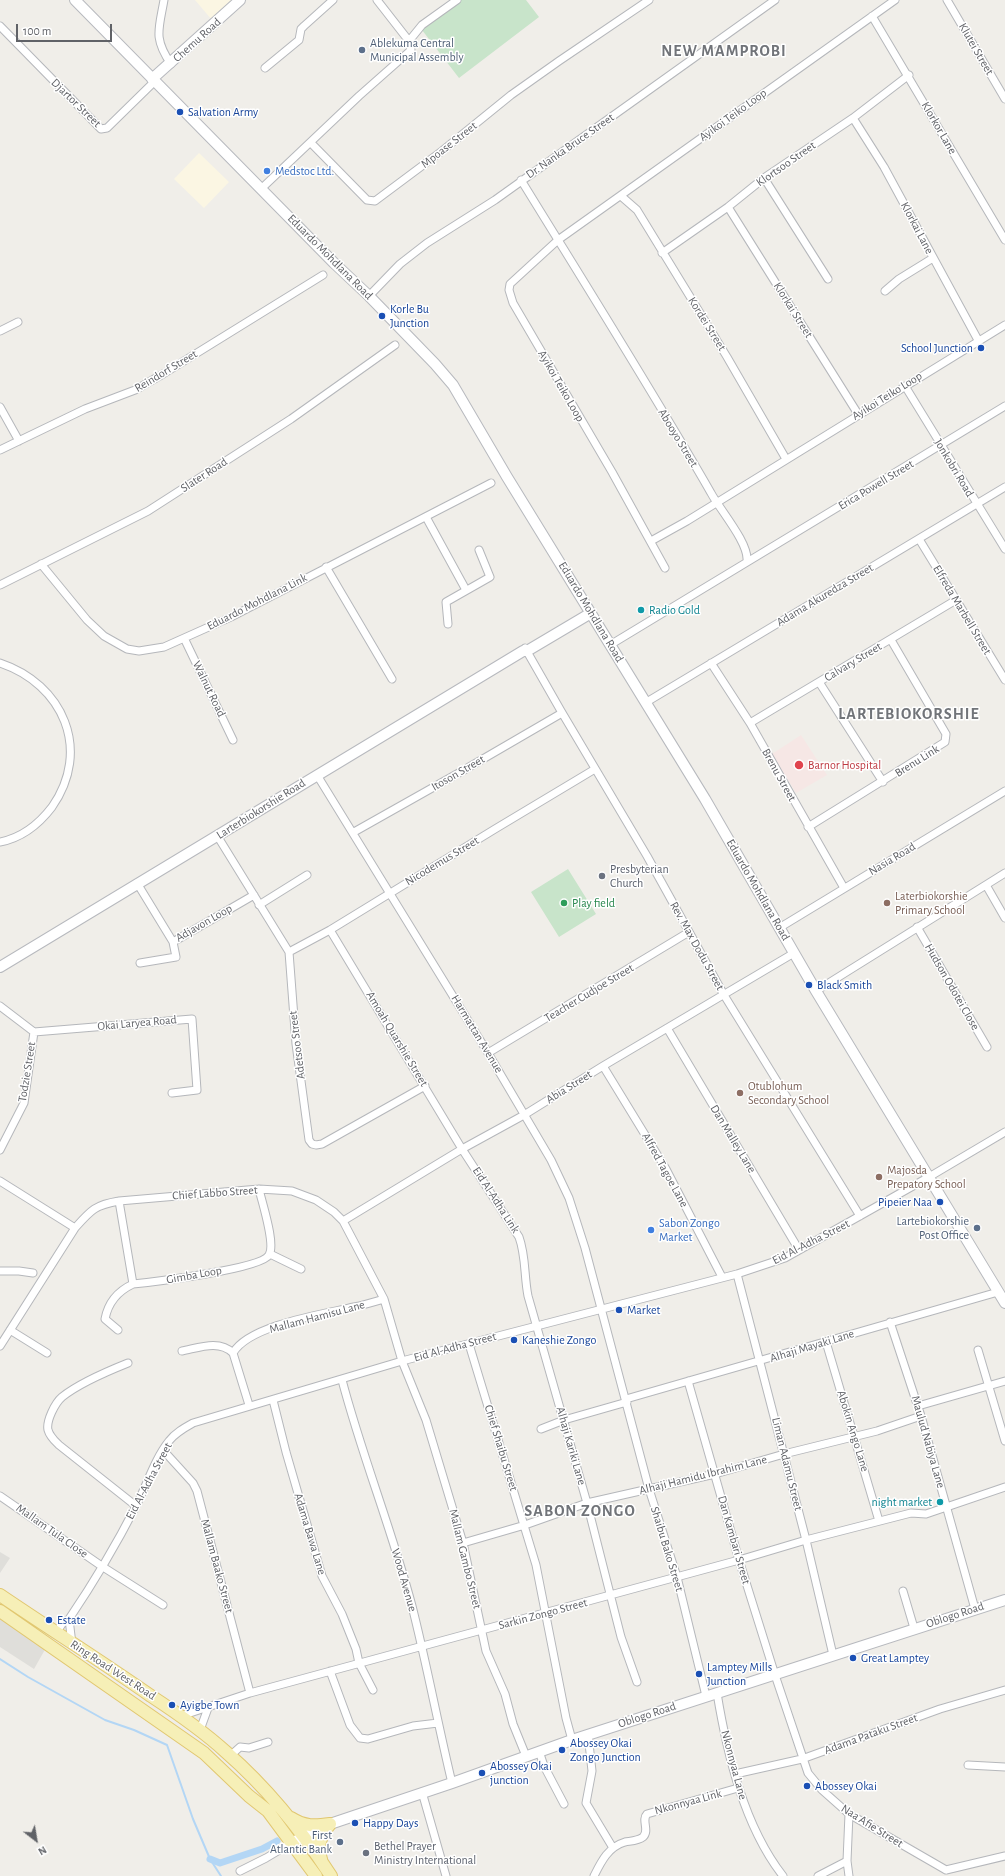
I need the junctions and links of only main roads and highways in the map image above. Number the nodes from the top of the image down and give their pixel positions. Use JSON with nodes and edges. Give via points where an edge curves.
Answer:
{"nodes":[{"id":1,"x":75,"y":0,"type":"edge"},
{"id":2,"x":240,"y":0,"type":"edge"},
{"id":3,"x":154,"y":80,"type":"junction"},
{"id":4,"x":587,"y":607,"type":"junction"},
{"id":5,"x":575,"y":619,"type":"junction"},
{"id":6,"x":599,"y":626,"type":"junction"},
{"id":7,"x":0,"y":967,"type":"edge"},
{"id":8,"x":1005,"y":1303,"type":"edge"},
{"id":9,"x":0,"y":1596,"type":"edge"},
{"id":10,"x":1005,"y":1600,"type":"edge"},
{"id":11,"x":0,"y":1612,"type":"edge"},
{"id":12,"x":286,"y":1815,"type":"junction"},
{"id":13,"x":330,"y":1824,"type":"junction"},
{"id":14,"x":298,"y":1840,"type":"junction"},
{"id":15,"x":322,"y":1862,"type":"junction"},
{"id":16,"x":316,"y":1876,"type":"edge"},
{"id":17,"x":331,"y":1876,"type":"edge"}],
"edges":[{"from":1,"to":3,"type":"main road","name":"Eduardo Mohdlana Road"},
{"from":2,"to":3,"type":"main road","name":"Chemu Road"},
{"from":3,"to":4,"type":"main road","name":"Eduardo Mohdlana Road","via":[[369,296],[453,385]]},
{"from":4,"to":5,"type":"main road"},
{"from":4,"to":5,"type":"main road","name":"Larterbiokorshie Road"},
{"from":4,"to":6,"type":"main road","name":"Eduardo Mohdlana Road"},
{"from":5,"to":6,"type":"main road"},
{"from":5,"to":7,"type":"main road","name":"Larterbiokorshie Road"},
{"from":6,"to":8,"type":"main road","name":"Eduardo Mohdlana Road"},
{"from":9,"to":12,"type":"main road","name":"Ring Road West Road","via":[[92,1655],[200,1730],[258,1782]]},
{"from":10,"to":13,"type":"main road","name":"Oblogo Road","via":[[588,1734]]},
{"from":11,"to":14,"type":"main road","name":"Ring Road West Road","via":[[204,1753]]},
{"from":12,"to":13,"type":"main road","via":[[313,1827]]},
{"from":12,"to":14,"type":"main road","name":"Ring Road West Road"},
{"from":13,"to":14,"type":"main road","name":"Oblogo Road"},
{"from":13,"to":15,"type":"main road","via":[[319,1843]]},
{"from":14,"to":15,"type":"main road","name":"Ring Road West Road"},
{"from":14,"to":16,"type":"main road","name":"Ring Road West Road"},
{"from":15,"to":17,"type":"main road","name":"Ring Road West Road"}]}
